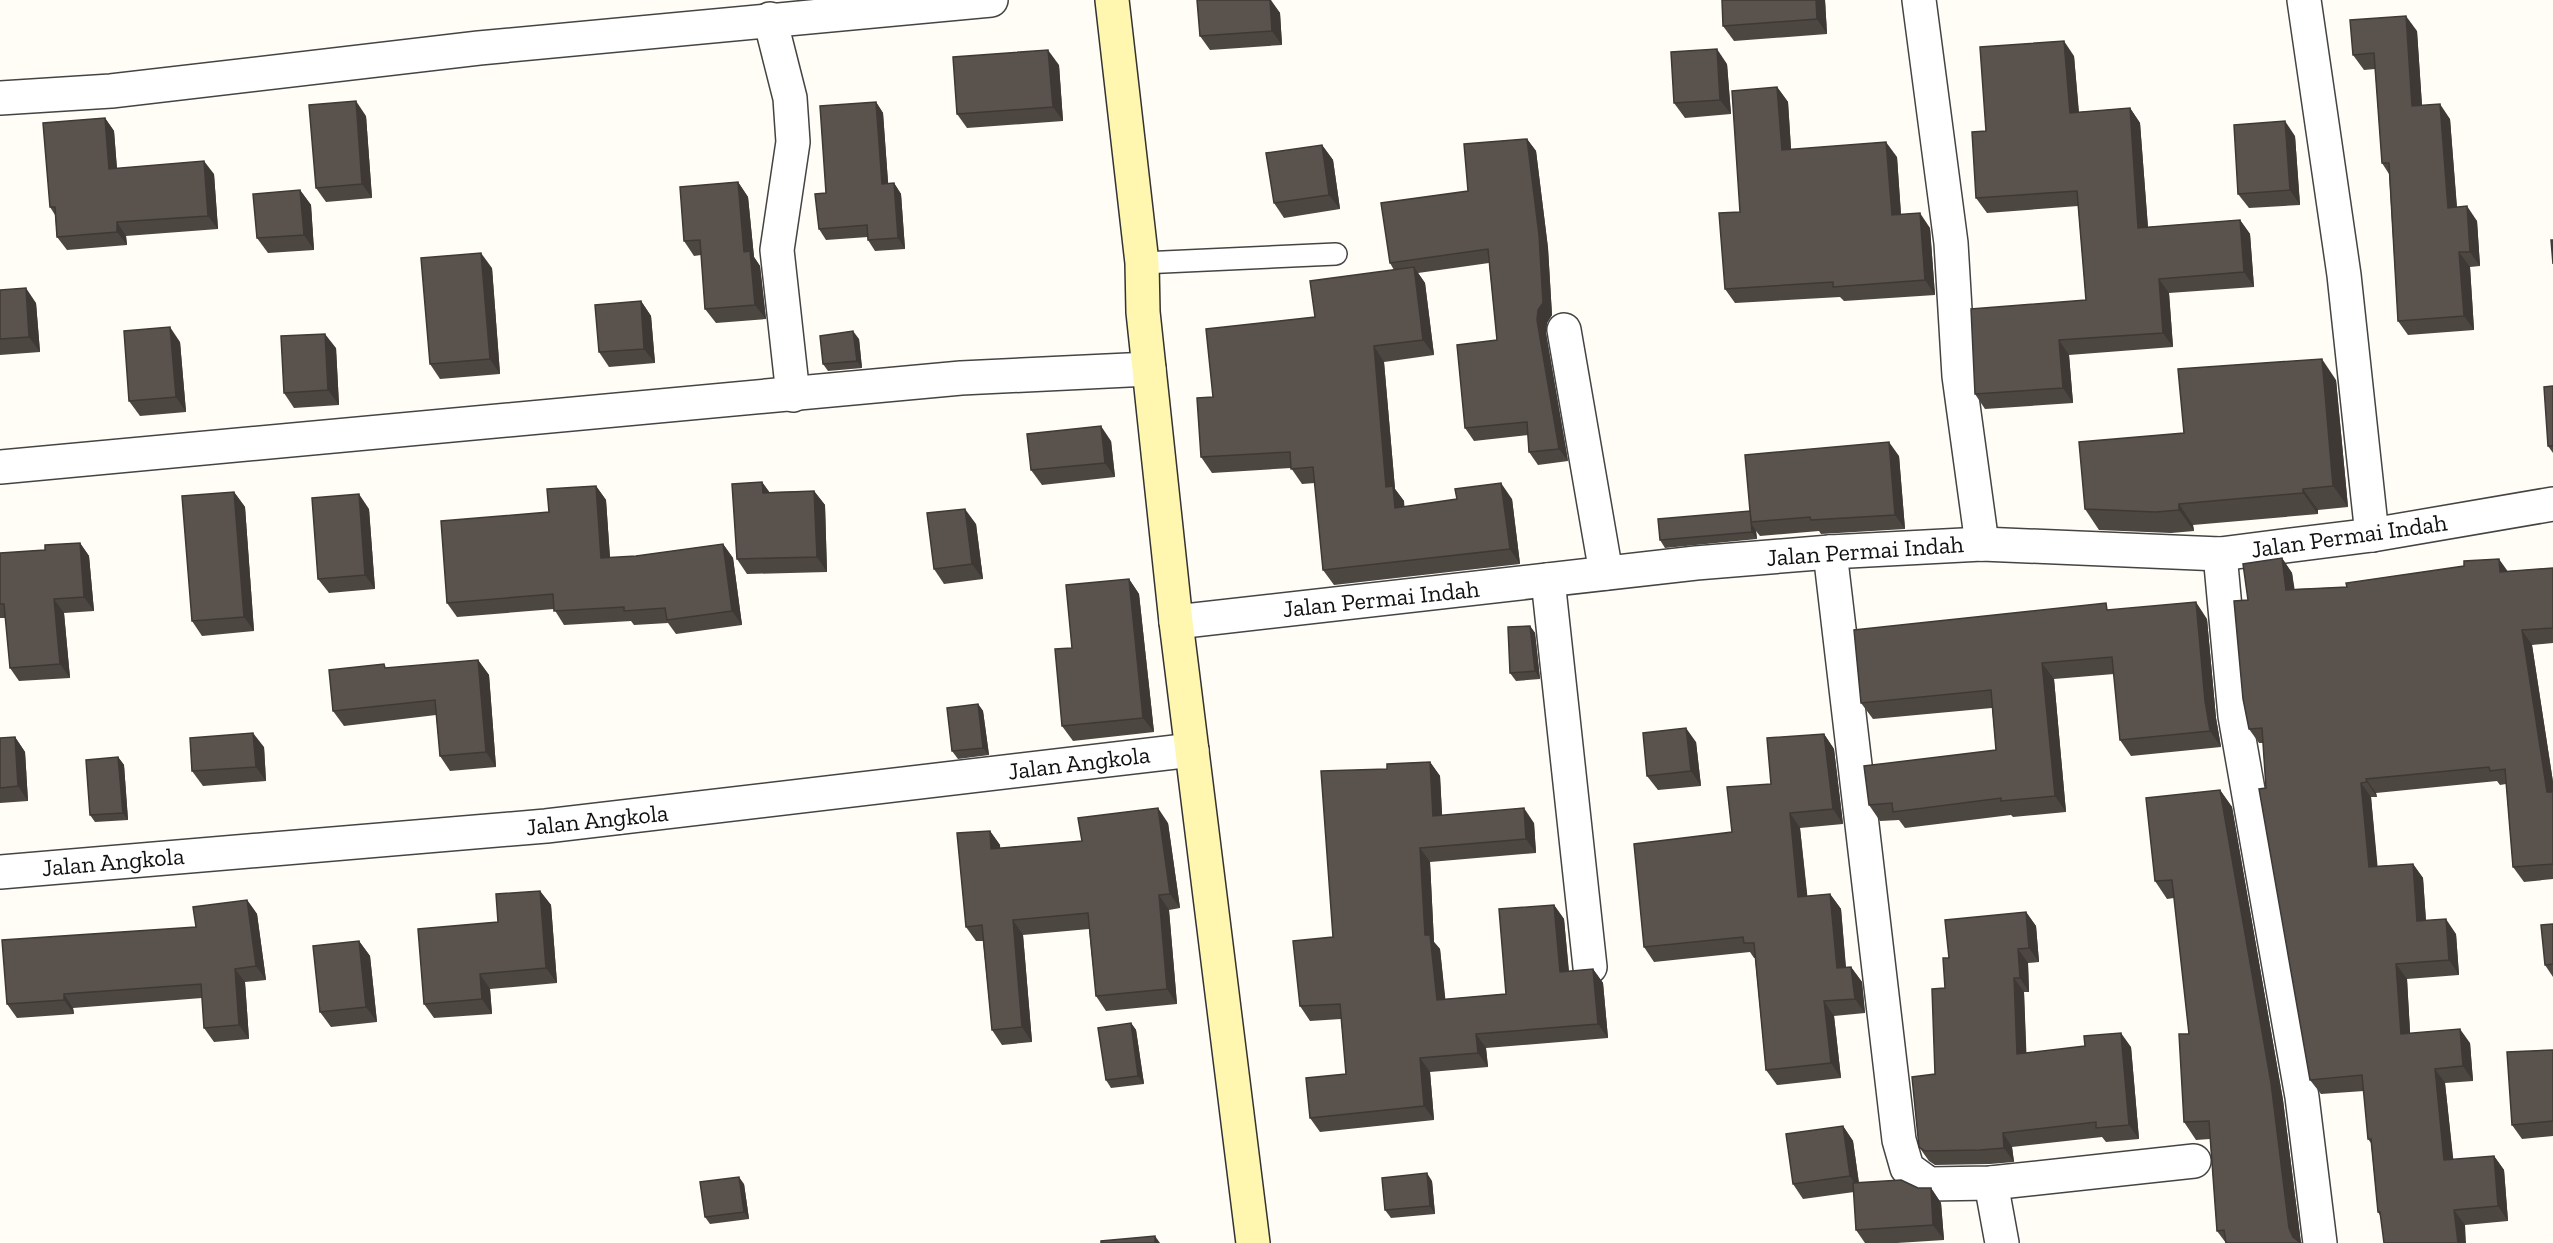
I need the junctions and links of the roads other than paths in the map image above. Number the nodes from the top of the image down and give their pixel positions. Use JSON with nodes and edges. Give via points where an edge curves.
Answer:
{"nodes":[{"id":1,"x":991,"y":0,"type":"edge"},
{"id":2,"x":1112,"y":0,"type":"edge"},
{"id":3,"x":1919,"y":0,"type":"edge"},
{"id":4,"x":2304,"y":0,"type":"edge"},
{"id":5,"x":770,"y":19,"type":"junction"},
{"id":6,"x":0,"y":98,"type":"edge"},
{"id":7,"x":1336,"y":254,"type":"dead end"},
{"id":8,"x":1142,"y":263,"type":"junction"},
{"id":9,"x":1564,"y":330,"type":"dead end"},
{"id":10,"x":1149,"y":369,"type":"junction"},
{"id":11,"x":793,"y":395,"type":"junction"},
{"id":12,"x":0,"y":467,"type":"edge"},
{"id":13,"x":2553,"y":504,"type":"edge"},
{"id":14,"x":2372,"y":535,"type":"junction"},
{"id":15,"x":1982,"y":544,"type":"junction"},
{"id":16,"x":1830,"y":552,"type":"junction"},
{"id":17,"x":2220,"y":554,"type":"junction"},
{"id":18,"x":1606,"y":573,"type":"junction"},
{"id":19,"x":1548,"y":580,"type":"junction"},
{"id":20,"x":1176,"y":622,"type":"junction"},
{"id":21,"x":1192,"y":750,"type":"junction"},
{"id":22,"x":0,"y":872,"type":"edge"},
{"id":23,"x":1590,"y":967,"type":"edge"},
{"id":24,"x":2194,"y":1161,"type":"dead end"},
{"id":25,"x":1991,"y":1183,"type":"junction"},
{"id":26,"x":1253,"y":1243,"type":"edge"},
{"id":27,"x":2002,"y":1243,"type":"edge"},
{"id":28,"x":2320,"y":1243,"type":"edge"}],
"edges":[{"from":1,"to":5,"type":"street"},
{"from":2,"to":8,"type":"street"},
{"from":3,"to":15,"type":"street","via":[[1951,243],[1959,376]]},
{"from":4,"to":14,"type":"street","via":[[2344,275]]},
{"from":5,"to":6,"type":"street","via":[[111,91]]},
{"from":5,"to":11,"type":"street","via":[[790,98],[793,142],[777,250]]},
{"from":7,"to":8,"type":"lane"},
{"from":8,"to":10,"type":"street"},
{"from":9,"to":18,"type":"street"},
{"from":10,"to":11,"type":"street","via":[[961,378]]},
{"from":10,"to":20,"type":"street"},
{"from":11,"to":12,"type":"street"},
{"from":13,"to":14,"type":"street","name":"Jalan Permai Indah"},
{"from":14,"to":17,"type":"street","name":"Jalan Permai Indah"},
{"from":15,"to":16,"type":"street","name":"Jalan Permai Indah"},
{"from":15,"to":17,"type":"street","name":"Jalan Permai Indah"},
{"from":16,"to":18,"type":"street","name":"Jalan Permai Indah"},
{"from":16,"to":25,"type":"street","via":[[1899,1140],[1907,1168],[1929,1184]]},
{"from":17,"to":28,"type":"street","via":[[2235,716],[2302,1097]]},
{"from":18,"to":19,"type":"street","name":"Jalan Permai Indah"},
{"from":19,"to":20,"type":"street","name":"Jalan Permai Indah"},
{"from":19,"to":23,"type":"street"},
{"from":20,"to":21,"type":"street"},
{"from":21,"to":22,"type":"street","name":"Jalan Angkola","via":[[546,826]]},
{"from":21,"to":26,"type":"street"},
{"from":24,"to":25,"type":"street"},
{"from":25,"to":27,"type":"street"}]}
